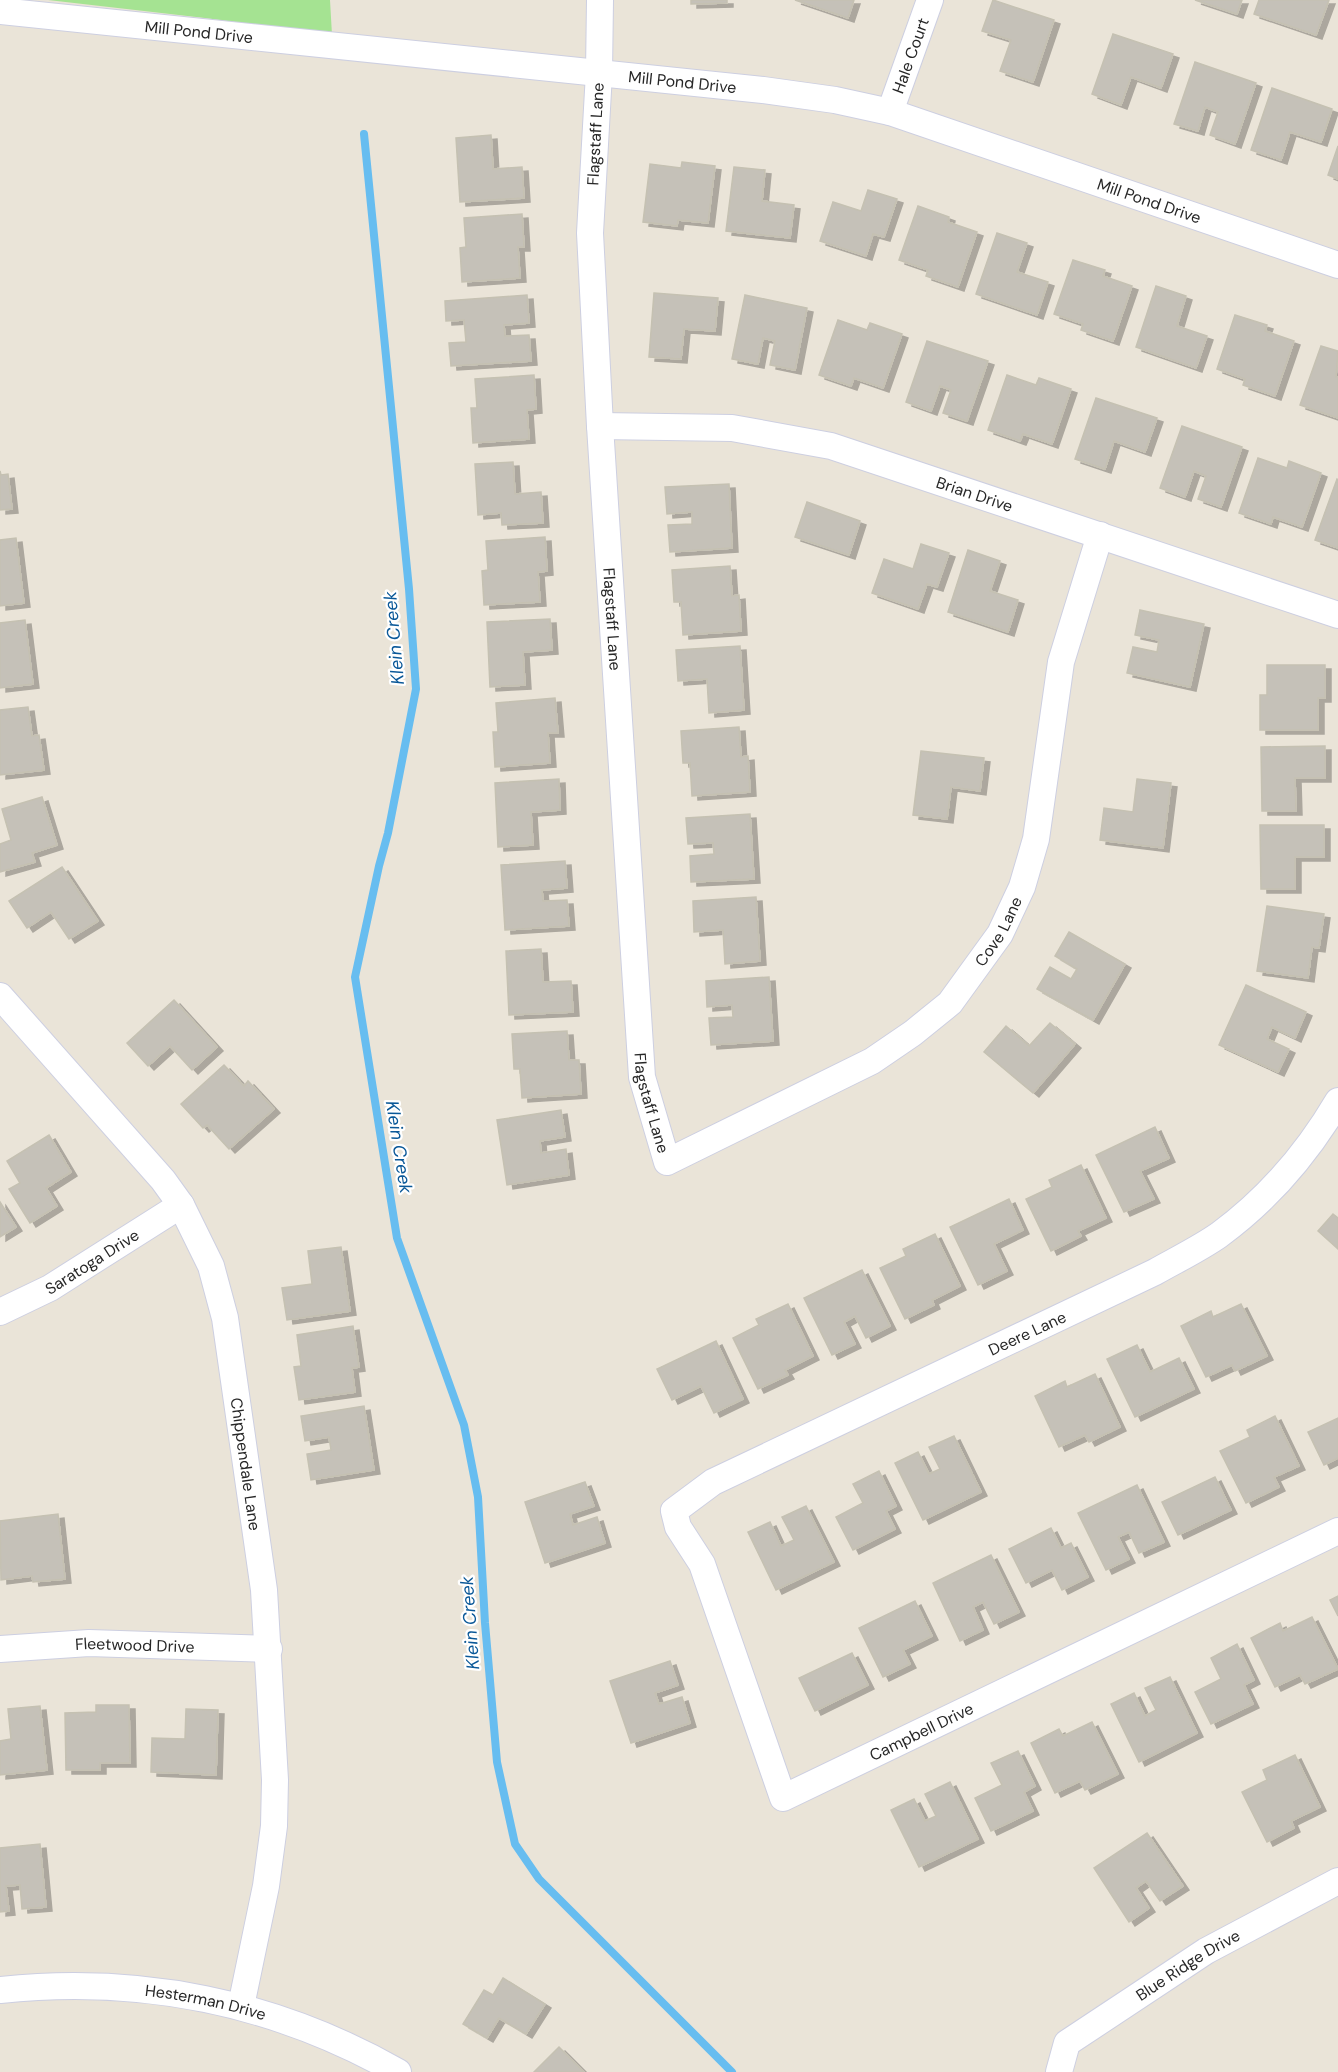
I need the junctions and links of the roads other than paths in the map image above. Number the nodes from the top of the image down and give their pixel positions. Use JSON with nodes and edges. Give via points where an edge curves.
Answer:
{"nodes":[{"id":1,"x":600,"y":0,"type":"edge"},
{"id":2,"x":930,"y":0,"type":"edge"},
{"id":3,"x":0,"y":11,"type":"edge"},
{"id":4,"x":599,"y":73,"type":"junction"},
{"id":5,"x":890,"y":112,"type":"junction"},
{"id":6,"x":1338,"y":265,"type":"edge"},
{"id":7,"x":600,"y":426,"type":"junction"},
{"id":8,"x":1100,"y":535,"type":"junction"},
{"id":9,"x":1338,"y":615,"type":"edge"},
{"id":10,"x":0,"y":996,"type":"edge"},
{"id":11,"x":1338,"y":1101,"type":"edge"},
{"id":12,"x":666,"y":1162,"type":"joint"},
{"id":13,"x":181,"y":1205,"type":"junction"},
{"id":14,"x":0,"y":1312,"type":"edge"},
{"id":15,"x":674,"y":1511,"type":"joint"},
{"id":16,"x":1338,"y":1531,"type":"edge"},
{"id":17,"x":0,"y":1649,"type":"edge"},
{"id":18,"x":268,"y":1649,"type":"junction"},
{"id":19,"x":1338,"y":1881,"type":"edge"},
{"id":20,"x":0,"y":1989,"type":"edge"},
{"id":21,"x":241,"y":2006,"type":"junction"},
{"id":22,"x":1059,"y":2071,"type":"edge"},
{"id":23,"x":398,"y":2072,"type":"edge"}],
"edges":[{"from":1,"to":4,"type":"street","name":"Flagstaff Lane"},
{"from":2,"to":5,"type":"street","name":"Hale Court"},
{"from":3,"to":4,"type":"street","name":"Mill Pond Drive"},
{"from":4,"to":5,"type":"street","name":"Mill Pond Drive","via":[[773,91]]},
{"from":4,"to":7,"type":"street","name":"Flagstaff Lane","via":[[590,233]]},
{"from":5,"to":6,"type":"street","name":"Mill Pond Drive"},
{"from":7,"to":8,"type":"street","name":"Brian Drive","via":[[732,428],[831,446]]},
{"from":7,"to":12,"type":"street","name":"Flagstaff Lane","via":[[642,1077]]},
{"from":8,"to":9,"type":"street","name":"Brian Drive"},
{"from":8,"to":12,"type":"street","name":"Cove Lane","via":[[1061,662],[1036,839],[1022,887],[1000,934],[950,1003],[872,1061]]},
{"from":10,"to":13,"type":"street","name":"Chippendale Lane"},
{"from":11,"to":15,"type":"street","name":"Deere Lane","via":[[1316,1138],[1268,1194],[1196,1249],[713,1482]]},
{"from":13,"to":14,"type":"street","name":"Saratoga Drive","via":[[51,1288]]},
{"from":13,"to":18,"type":"street","name":"Chippendale Lane","via":[[211,1266],[225,1318],[264,1590]]},
{"from":15,"to":16,"type":"street","name":"Campbell Drive","via":[[678,1527],[702,1564],[783,1798]]},
{"from":17,"to":18,"type":"street","name":"Fleetwood Drive","via":[[88,1643]]},
{"from":18,"to":21,"type":"street","name":"Chippendale Lane","via":[[274,1826]]},
{"from":19,"to":22,"type":"street","name":"Blue Ridge Drive","via":[[1206,1951],[1067,2043]]},
{"from":20,"to":21,"type":"street","name":"Hesterman Drive","via":[[70,1984],[136,1987]]},
{"from":21,"to":23,"type":"street","name":"Hesterman Drive","via":[[304,2027]]}]}
